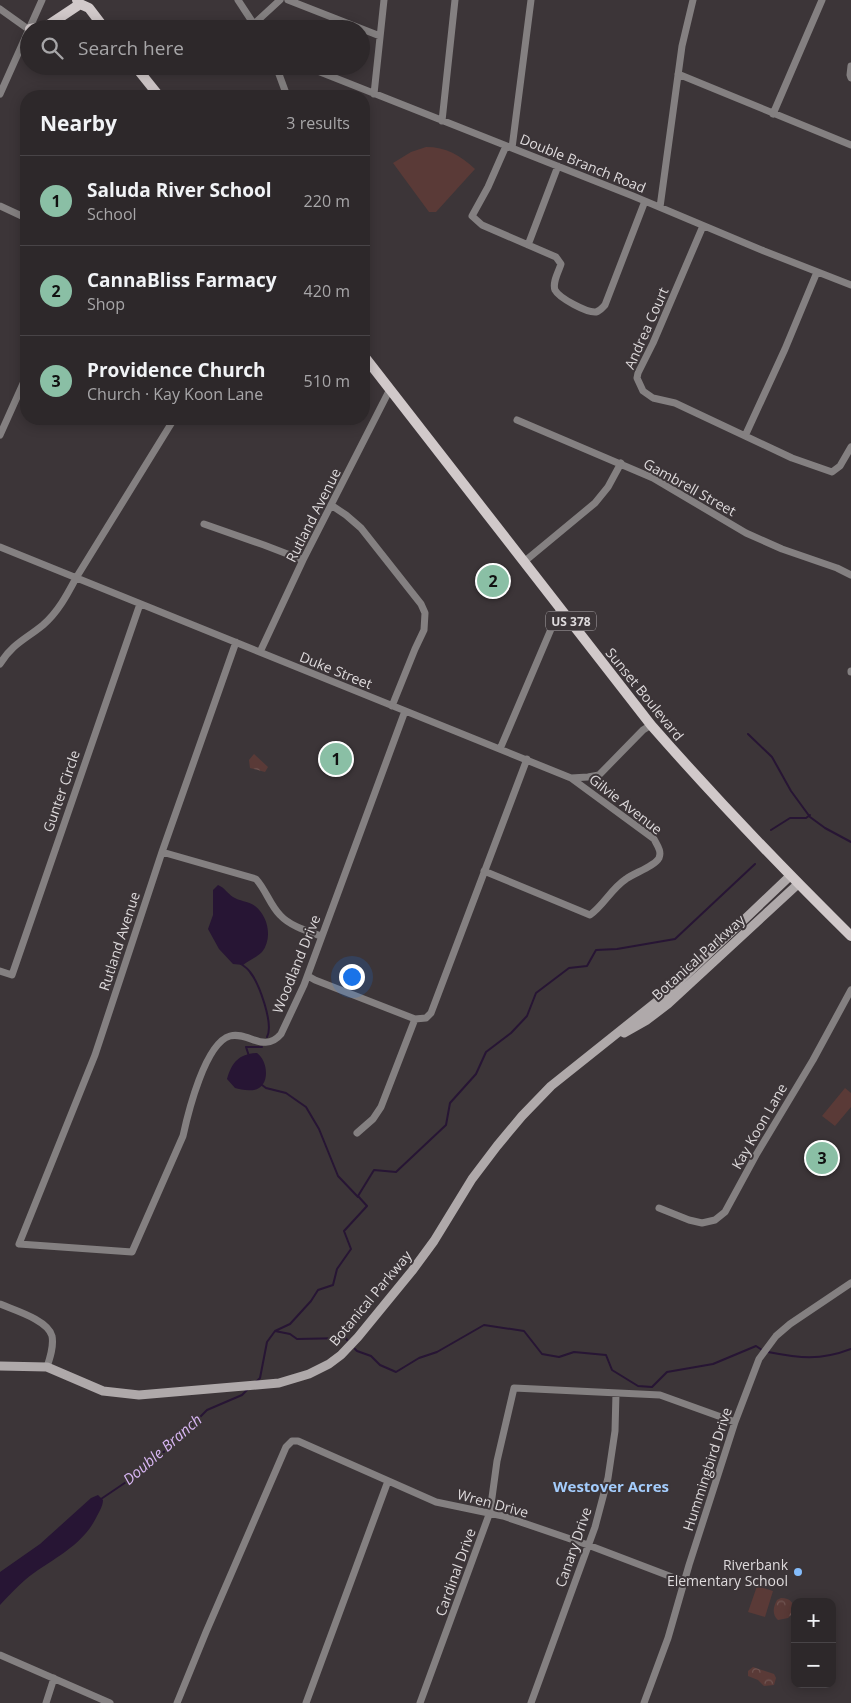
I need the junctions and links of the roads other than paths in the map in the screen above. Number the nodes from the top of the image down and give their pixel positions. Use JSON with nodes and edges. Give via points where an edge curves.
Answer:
{"nodes":[{"id":1,"x":42,"y":0,"type":"edge"},
{"id":2,"x":238,"y":0,"type":"edge"},
{"id":3,"x":280,"y":0,"type":"edge"},
{"id":4,"x":288,"y":0,"type":"edge"},
{"id":5,"x":384,"y":0,"type":"edge"},
{"id":6,"x":455,"y":0,"type":"edge"},
{"id":7,"x":531,"y":0,"type":"edge"},
{"id":8,"x":694,"y":0,"type":"edge"},
{"id":9,"x":822,"y":0,"type":"edge"},
{"id":10,"x":84,"y":3,"type":"edge"},
{"id":11,"x":0,"y":9,"type":"edge"},
{"id":12,"x":33,"y":20,"type":"edge"},
{"id":13,"x":57,"y":20,"type":"edge"},
{"id":14,"x":98,"y":20,"type":"edge"},
{"id":15,"x":252,"y":20,"type":"edge"},
{"id":16,"x":262,"y":20,"type":"edge"},
{"id":17,"x":339,"y":20,"type":"edge"},
{"id":18,"x":20,"y":23,"type":"edge"},
{"id":19,"x":370,"y":32,"type":"edge"},
{"id":20,"x":380,"y":36,"type":"junction"},
{"id":21,"x":20,"y":49,"type":"edge"},
{"id":22,"x":851,"y":66,"type":"edge"},
{"id":23,"x":678,"y":74,"type":"junction"},
{"id":24,"x":142,"y":75,"type":"edge"},
{"id":25,"x":279,"y":75,"type":"edge"},
{"id":26,"x":326,"y":75,"type":"edge"},
{"id":27,"x":851,"y":78,"type":"edge"},
{"id":28,"x":154,"y":90,"type":"edge"},
{"id":29,"x":285,"y":90,"type":"edge"},
{"id":30,"x":364,"y":90,"type":"edge"},
{"id":31,"x":370,"y":92,"type":"edge"},
{"id":32,"x":0,"y":94,"type":"edge"},
{"id":33,"x":374,"y":94,"type":"junction"},
{"id":34,"x":773,"y":114,"type":"junction"},
{"id":35,"x":442,"y":121,"type":"junction"},
{"id":36,"x":851,"y":145,"type":"edge"},
{"id":37,"x":509,"y":147,"type":"junction"},
{"id":38,"x":558,"y":166,"type":"junction"},
{"id":39,"x":645,"y":201,"type":"junction"},
{"id":40,"x":0,"y":206,"type":"edge"},
{"id":41,"x":660,"y":207,"type":"junction"},
{"id":42,"x":20,"y":215,"type":"edge"},
{"id":43,"x":703,"y":226,"type":"junction"},
{"id":44,"x":528,"y":245,"type":"junction"},
{"id":45,"x":817,"y":272,"type":"junction"},
{"id":46,"x":851,"y":285,"type":"edge"},
{"id":47,"x":370,"y":364,"type":"edge"},
{"id":48,"x":390,"y":389,"type":"junction"},
{"id":49,"x":20,"y":390,"type":"edge"},
{"id":50,"x":517,"y":420,"type":"dead end"},
{"id":51,"x":170,"y":425,"type":"edge"},
{"id":52,"x":0,"y":435,"type":"edge"},
{"id":53,"x":745,"y":436,"type":"junction"},
{"id":54,"x":851,"y":447,"type":"edge"},
{"id":55,"x":621,"y":463,"type":"junction"},
{"id":56,"x":331,"y":506,"type":"junction"},
{"id":57,"x":204,"y":524,"type":"dead end"},
{"id":58,"x":0,"y":548,"type":"edge"},
{"id":59,"x":303,"y":560,"type":"junction"},
{"id":60,"x":524,"y":562,"type":"junction"},
{"id":61,"x":851,"y":575,"type":"edge"},
{"id":62,"x":76,"y":578,"type":"junction"},
{"id":63,"x":140,"y":604,"type":"junction"},
{"id":64,"x":560,"y":608,"type":"junction"},
{"id":65,"x":236,"y":642,"type":"junction"},
{"id":66,"x":260,"y":652,"type":"junction"},
{"id":67,"x":0,"y":664,"type":"edge"},
{"id":68,"x":392,"y":706,"type":"junction"},
{"id":69,"x":405,"y":711,"type":"junction"},
{"id":70,"x":651,"y":725,"type":"junction"},
{"id":71,"x":500,"y":749,"type":"junction"},
{"id":72,"x":527,"y":759,"type":"junction"},
{"id":73,"x":571,"y":778,"type":"junction"},
{"id":74,"x":162,"y":852,"type":"junction"},
{"id":75,"x":484,"y":871,"type":"junction"},
{"id":76,"x":794,"y":880,"type":"junction"},
{"id":77,"x":321,"y":936,"type":"junction"},
{"id":78,"x":851,"y":936,"type":"edge"},
{"id":79,"x":0,"y":971,"type":"edge"},
{"id":80,"x":308,"y":976,"type":"junction"},
{"id":81,"x":851,"y":990,"type":"edge"},
{"id":82,"x":416,"y":1019,"type":"junction"},
{"id":83,"x":357,"y":1133,"type":"dead end"},
{"id":84,"x":659,"y":1208,"type":"dead end"},
{"id":85,"x":132,"y":1252,"type":"joint"},
{"id":86,"x":851,"y":1283,"type":"edge"},
{"id":87,"x":0,"y":1304,"type":"edge"},
{"id":88,"x":0,"y":1366,"type":"edge"},
{"id":89,"x":47,"y":1367,"type":"junction"},
{"id":90,"x":616,"y":1394,"type":"junction"},
{"id":91,"x":736,"y":1422,"type":"junction"},
{"id":92,"x":388,"y":1481,"type":"junction"},
{"id":93,"x":490,"y":1512,"type":"junction"},
{"id":94,"x":588,"y":1545,"type":"junction"},
{"id":95,"x":685,"y":1582,"type":"junction"},
{"id":96,"x":0,"y":1655,"type":"edge"},
{"id":97,"x":54,"y":1678,"type":"junction"},
{"id":98,"x":46,"y":1703,"type":"edge"},
{"id":99,"x":110,"y":1703,"type":"edge"},
{"id":100,"x":177,"y":1703,"type":"edge"},
{"id":101,"x":306,"y":1703,"type":"edge"},
{"id":102,"x":420,"y":1703,"type":"edge"},
{"id":103,"x":530,"y":1703,"type":"edge"},
{"id":104,"x":644,"y":1703,"type":"edge"}],
"edges":[{"from":1,"to":12,"type":"street"},
{"from":2,"to":15,"type":"street"},
{"from":3,"to":16,"type":"street"},
{"from":4,"to":17,"type":"street"},
{"from":5,"to":20,"type":"street"},
{"from":6,"to":35,"type":"street"},
{"from":7,"to":37,"type":"street"},
{"from":8,"to":23,"type":"street","via":[[686,23]]},
{"from":9,"to":34,"type":"street"},
{"from":10,"to":13,"type":"main road"},
{"from":10,"to":14,"type":"main road"},
{"from":11,"to":18,"type":"street"},
{"from":19,"to":20,"type":"street"},
{"from":20,"to":33,"type":"street"},
{"from":21,"to":32,"type":"street"},
{"from":22,"to":27,"type":"street"},
{"from":23,"to":34,"type":"street"},
{"from":23,"to":41,"type":"street"},
{"from":24,"to":28,"type":"main road"},
{"from":25,"to":29,"type":"street"},
{"from":26,"to":30,"type":"street","name":"Double Branch Road"},
{"from":31,"to":33,"type":"street","name":"Double Branch Road"},
{"from":33,"to":35,"type":"street","name":"Double Branch Road"},
{"from":34,"to":36,"type":"street"},
{"from":35,"to":37,"type":"street","name":"Double Branch Road"},
{"from":37,"to":38,"type":"street","name":"Double Branch Road"},
{"from":37,"to":44,"type":"street","via":[[472,216],[482,225]]},
{"from":38,"to":39,"type":"street","name":"Double Branch Road"},
{"from":38,"to":44,"type":"street"},
{"from":39,"to":41,"type":"street","name":"Double Branch Road"},
{"from":39,"to":44,"type":"street","via":[[601,310],[587,310],[558,295],[554,284],[561,264],[556,257]]},
{"from":40,"to":42,"type":"street"},
{"from":41,"to":43,"type":"street","name":"Double Branch Road"},
{"from":43,"to":45,"type":"street","name":"Double Branch Road"},
{"from":43,"to":53,"type":"street","name":"Andrea Court","via":[[637,378],[643,391],[653,398],[675,403]]},
{"from":45,"to":46,"type":"street","name":"Double Branch Road"},
{"from":45,"to":53,"type":"street","via":[[786,349]]},
{"from":47,"to":48,"type":"main road","name":"Sunset Boulevard","number":"US 378"},
{"from":48,"to":56,"type":"street","name":"Rutland Avenue"},
{"from":48,"to":60,"type":"main road","name":"Sunset Boulevard","number":"US 378"},
{"from":49,"to":52,"type":"street"},
{"from":50,"to":55,"type":"street","name":"Gambrell Street"},
{"from":51,"to":62,"type":"street"},
{"from":53,"to":54,"type":"street","via":[[832,472],[840,466]]},
{"from":55,"to":60,"type":"street","via":[[595,503]]},
{"from":55,"to":61,"type":"street","name":"Gambrell Street","via":[[674,489],[746,533]]},
{"from":56,"to":59,"type":"street","name":"Rutland Avenue"},
{"from":56,"to":68,"type":"street","via":[[362,528],[425,613],[424,630]]},
{"from":57,"to":59,"type":"street"},
{"from":58,"to":62,"type":"street","name":"Duke Street"},
{"from":59,"to":66,"type":"street","name":"Rutland Avenue"},
{"from":60,"to":64,"type":"main road","name":"Sunset Boulevard","number":"US 378"},
{"from":62,"to":63,"type":"street","name":"Duke Street"},
{"from":62,"to":67,"type":"street","via":[[51,617],[13,646]]},
{"from":63,"to":65,"type":"street","name":"Duke Street"},
{"from":63,"to":79,"type":"street","name":"Gunter Circle","via":[[12,976]]},
{"from":64,"to":70,"type":"main road","name":"Sunset Boulevard","number":"US 378"},
{"from":64,"to":71,"type":"street"},
{"from":65,"to":66,"type":"street","name":"Duke Street"},
{"from":65,"to":74,"type":"street","name":"Rutland Avenue"},
{"from":66,"to":68,"type":"street","name":"Duke Street"},
{"from":68,"to":69,"type":"street","name":"Duke Street"},
{"from":69,"to":71,"type":"street","name":"Duke Street"},
{"from":69,"to":77,"type":"street","name":"Woodland Drive"},
{"from":70,"to":73,"type":"street","name":"Duke Street","via":[[599,775]]},
{"from":70,"to":76,"type":"main road","name":"Sunset Boulevard","number":"US 378"},
{"from":71,"to":72,"type":"street","name":"Duke Street"},
{"from":72,"to":73,"type":"street","name":"Duke Street"},
{"from":72,"to":75,"type":"street"},
{"from":73,"to":75,"type":"street","name":"Gilvie Avenue","via":[[654,839],[659,848],[658,858],[652,865],[624,880],[590,915]]},
{"from":74,"to":77,"type":"street","via":[[256,879],[279,915],[299,928]]},
{"from":74,"to":85,"type":"street","name":"Rutland Avenue","via":[[95,1055],[19,1244]]},
{"from":75,"to":82,"type":"street","via":[[431,1013],[426,1018]]},
{"from":76,"to":78,"type":"main road","name":"Sunset Boulevard","number":"US 378"},
{"from":76,"to":89,"type":"street","name":"Botanical Parkway","via":[[665,995],[551,1086],[522,1116],[472,1179],[423,1257],[335,1360],[294,1379],[242,1387],[139,1395],[95,1388]]},
{"from":77,"to":80,"type":"street","name":"Woodland Drive"},
{"from":80,"to":82,"type":"street"},
{"from":80,"to":85,"type":"street","name":"Woodland Drive","via":[[277,1038],[261,1042],[232,1036],[214,1049],[200,1079],[183,1136]]},
{"from":81,"to":84,"type":"street","name":"Kay Koon Lane","via":[[725,1212],[715,1220],[702,1223]]},
{"from":82,"to":83,"type":"street","via":[[381,1107]]},
{"from":86,"to":91,"type":"street","name":"Hummingbird Drive","via":[[790,1324],[764,1350]]},
{"from":87,"to":89,"type":"street","via":[[48,1328],[52,1341]]},
{"from":88,"to":89,"type":"street","name":"Botanical Parkway"},
{"from":90,"to":91,"type":"street","via":[[660,1395]]},
{"from":90,"to":93,"type":"street","name":"Cardinal Drive","via":[[514,1388],[497,1461]]},
{"from":90,"to":94,"type":"street","name":"Canary Drive","via":[[615,1431],[608,1478]]},
{"from":91,"to":95,"type":"street","name":"Hummingbird Drive"},
{"from":92,"to":93,"type":"street","name":"Wren Drive","via":[[436,1502]]},
{"from":92,"to":100,"type":"street","name":"Wren Drive","via":[[298,1441],[292,1441],[286,1447]]},
{"from":92,"to":101,"type":"street"},
{"from":93,"to":94,"type":"street","name":"Wren Drive"},
{"from":93,"to":102,"type":"street","name":"Cardinal Drive"},
{"from":94,"to":95,"type":"street","name":"Wren Drive"},
{"from":94,"to":103,"type":"street","name":"Canary Drive"},
{"from":95,"to":104,"type":"street","name":"Hummingbird Drive"},
{"from":96,"to":97,"type":"street"},
{"from":97,"to":98,"type":"street"},
{"from":97,"to":99,"type":"street"}]}
